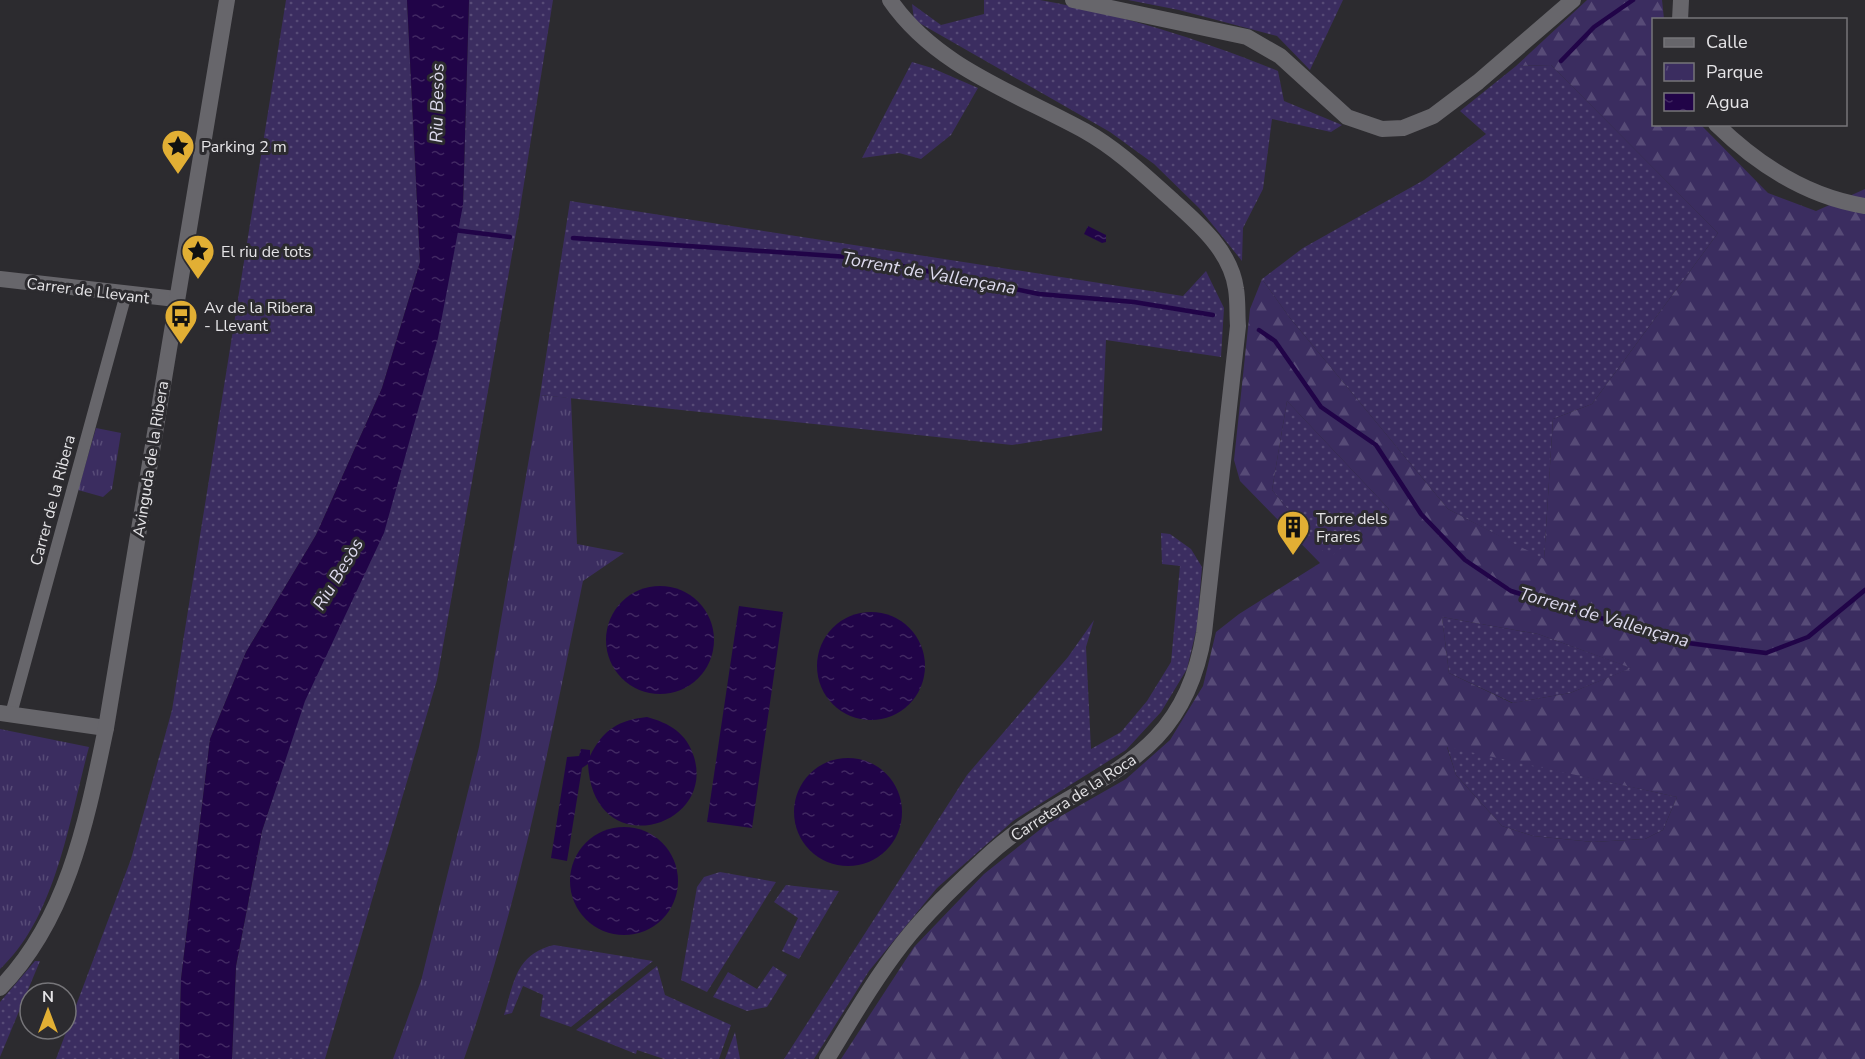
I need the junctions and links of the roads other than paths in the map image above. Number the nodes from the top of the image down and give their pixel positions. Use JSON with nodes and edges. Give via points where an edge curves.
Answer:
{"nodes":[{"id":1,"x":226,"y":0,"type":"edge"},
{"id":2,"x":890,"y":0,"type":"edge"},
{"id":3,"x":1073,"y":0,"type":"edge"},
{"id":4,"x":1573,"y":0,"type":"edge"},
{"id":5,"x":1681,"y":0,"type":"edge"},
{"id":6,"x":1680,"y":18,"type":"edge"},
{"id":7,"x":1718,"y":126,"type":"edge"},
{"id":8,"x":1865,"y":206,"type":"edge"},
{"id":9,"x":0,"y":279,"type":"edge"},
{"id":10,"x":126,"y":294,"type":"junction"},
{"id":11,"x":176,"y":300,"type":"junction"},
{"id":12,"x":5,"y":714,"type":"edge"},
{"id":13,"x":106,"y":728,"type":"junction"},
{"id":14,"x":0,"y":988,"type":"edge"},
{"id":15,"x":827,"y":1059,"type":"edge"}],
"edges":[{"from":1,"to":11,"type":"street","name":"Avinguda de la Ribera"},
{"from":2,"to":15,"type":"street","name":"Carretera de la Roca","via":[[944,56],[1124,156],[1192,217],[1225,258],[1236,289],[1238,326],[1201,653],[1194,678],[1177,711],[1134,761],[1001,843],[936,906],[896,952]]},
{"from":3,"to":4,"type":"street","via":[[1248,37],[1280,56],[1347,117],[1382,129],[1403,128],[1433,116]]},
{"from":5,"to":6,"type":"street"},
{"from":7,"to":8,"type":"street","via":[[1743,150],[1786,177],[1820,193]]},
{"from":9,"to":10,"type":"street","name":"Carrer de Llevant"},
{"from":10,"to":11,"type":"street","name":"Carrer de Llevant"},
{"from":10,"to":12,"type":"street","name":"Carrer de la Ribera"},
{"from":11,"to":13,"type":"street","name":"Avinguda de la Ribera"},
{"from":12,"to":13,"type":"street"},
{"from":13,"to":14,"type":"street","name":"Avinguda de la Ribera","via":[[69,874],[54,912],[24,961]]}]}
